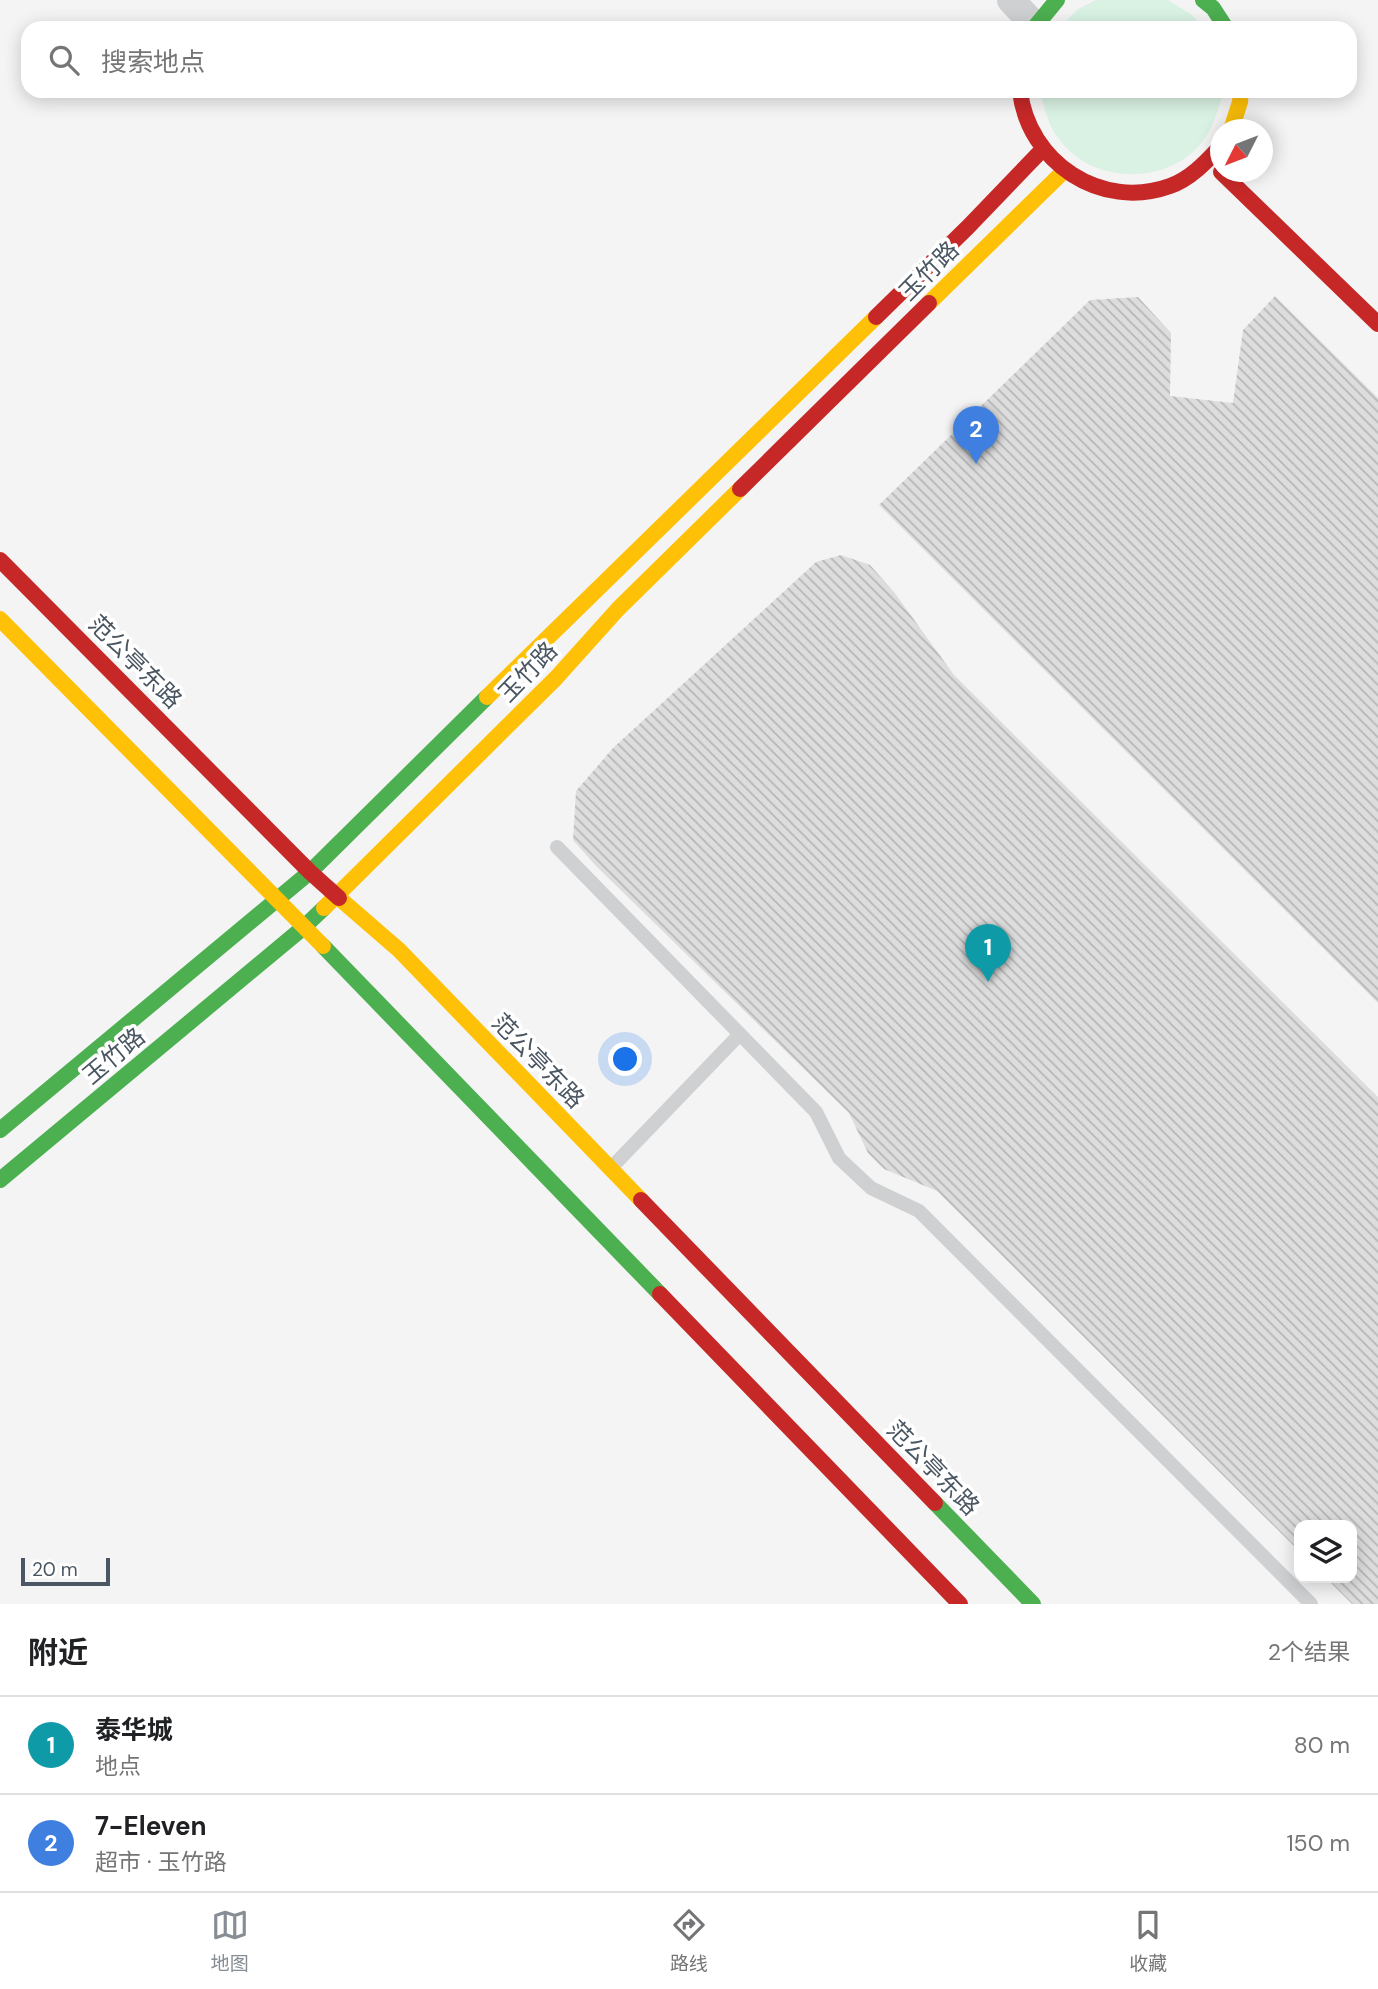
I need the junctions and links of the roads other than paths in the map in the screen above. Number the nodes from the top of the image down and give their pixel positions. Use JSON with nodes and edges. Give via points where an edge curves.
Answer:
{"nodes":[{"id":1,"x":1011,"y":0,"type":"edge"},
{"id":2,"x":1056,"y":0,"type":"edge"},
{"id":3,"x":1212,"y":3,"type":"edge"},
{"id":4,"x":1029,"y":21,"type":"edge"},
{"id":5,"x":1039,"y":21,"type":"edge"},
{"id":6,"x":1222,"y":21,"type":"edge"},
{"id":7,"x":1021,"y":98,"type":"edge"},
{"id":8,"x":1240,"y":98,"type":"edge"},
{"id":9,"x":1235,"y":119,"type":"edge"},
{"id":10,"x":1042,"y":150,"type":"junction"},
{"id":11,"x":1065,"y":170,"type":"junction"},
{"id":12,"x":1210,"y":171,"type":"edge"},
{"id":13,"x":1231,"y":182,"type":"edge"},
{"id":14,"x":1378,"y":324,"type":"edge"},
{"id":15,"x":0,"y":559,"type":"edge"},
{"id":16,"x":0,"y":619,"type":"edge"},
{"id":17,"x":556,"y":847,"type":"dead end"},
{"id":18,"x":310,"y":872,"type":"junction"},
{"id":19,"x":337,"y":896,"type":"junction"},
{"id":20,"x":279,"y":900,"type":"junction"},
{"id":21,"x":304,"y":928,"type":"junction"},
{"id":22,"x":740,"y":1034,"type":"junction"},
{"id":23,"x":0,"y":1130,"type":"edge"},
{"id":24,"x":611,"y":1168,"type":"junction"},
{"id":25,"x":0,"y":1180,"type":"edge"},
{"id":26,"x":960,"y":1604,"type":"edge"},
{"id":27,"x":1033,"y":1604,"type":"edge"},
{"id":28,"x":1311,"y":1604,"type":"edge"}],
"edges":[{"from":1,"to":4,"type":"street"},
{"from":2,"to":5,"type":"street"},
{"from":3,"to":6,"type":"street"},
{"from":7,"to":10,"type":"street","via":[[1024,116]]},
{"from":8,"to":9,"type":"street"},
{"from":10,"to":11,"type":"street"},
{"from":10,"to":18,"type":"street","name":"玉竹路"},
{"from":11,"to":12,"type":"street","via":[[1085,185],[1118,194],[1152,193]]},
{"from":11,"to":19,"type":"street","name":"玉竹路","via":[[628,599],[556,678]]},
{"from":13,"to":14,"type":"street"},
{"from":15,"to":18,"type":"street","name":"范公亭东路"},
{"from":16,"to":20,"type":"street"},
{"from":17,"to":22,"type":"lane"},
{"from":18,"to":19,"type":"street","name":"范公亭东路"},
{"from":18,"to":20,"type":"street","name":"玉竹路"},
{"from":19,"to":21,"type":"street","name":"玉竹路"},
{"from":19,"to":24,"type":"street","name":"范公亭东路","via":[[399,950]]},
{"from":20,"to":21,"type":"street"},
{"from":20,"to":23,"type":"street","name":"玉竹路"},
{"from":21,"to":25,"type":"street","name":"玉竹路"},
{"from":21,"to":26,"type":"street"},
{"from":22,"to":24,"type":"lane"},
{"from":22,"to":28,"type":"lane","via":[[816,1112],[839,1158],[871,1188],[919,1210]]},
{"from":24,"to":27,"type":"street","name":"范公亭东路"}]}
